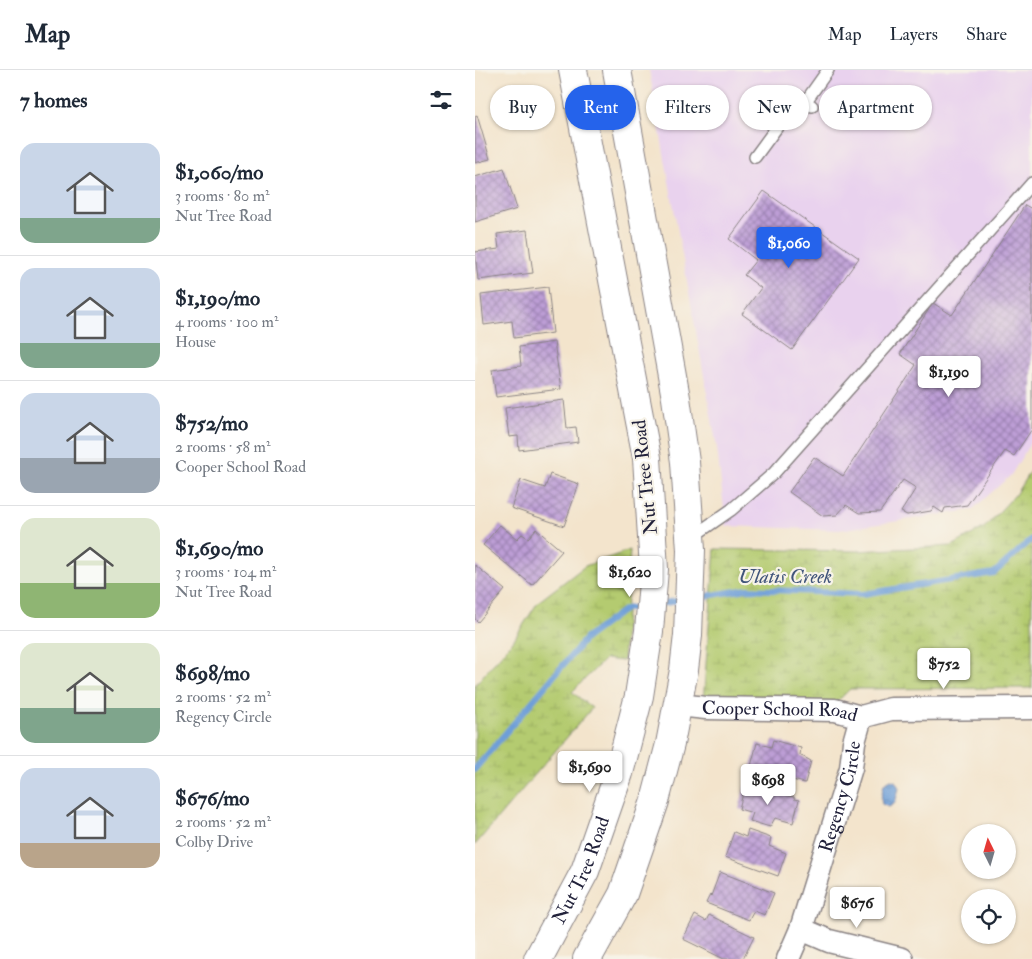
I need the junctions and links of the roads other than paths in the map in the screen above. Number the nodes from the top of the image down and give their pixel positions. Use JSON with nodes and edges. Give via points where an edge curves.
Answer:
{"nodes":[{"id":1,"x":573,"y":70,"type":"edge"},
{"id":2,"x":617,"y":70,"type":"edge"},
{"id":3,"x":828,"y":70,"type":"edge"},
{"id":4,"x":755,"y":157,"type":"dead end"},
{"id":5,"x":1032,"y":183,"type":"edge"},
{"id":6,"x":691,"y":544,"type":"junction"},
{"id":7,"x":678,"y":705,"type":"junction"},
{"id":8,"x":1032,"y":708,"type":"edge"},
{"id":9,"x":861,"y":717,"type":"junction"},
{"id":10,"x":801,"y":929,"type":"junction"},
{"id":11,"x":538,"y":959,"type":"edge"},
{"id":12,"x":587,"y":959,"type":"edge"},
{"id":13,"x":788,"y":959,"type":"edge"},
{"id":14,"x":902,"y":959,"type":"edge"}],
"edges":[{"from":1,"to":11,"type":"main road","name":"Nut Tree Road","via":[[647,458],[654,569],[639,696],[619,773],[585,871]]},
{"from":2,"to":6,"type":"main road","name":"Nut Tree Road","via":[[680,425]]},
{"from":3,"to":4,"type":"lane","via":[[809,103],[799,96]]},
{"from":5,"to":6,"type":"lane","via":[[774,473]]},
{"from":6,"to":7,"type":"main road","name":"Nut Tree Road","via":[[688,635]]},
{"from":7,"to":9,"type":"street","name":"Cooper School Road","via":[[835,710]]},
{"from":7,"to":12,"type":"main road","name":"Nut Tree Road","via":[[655,801],[623,894]]},
{"from":8,"to":9,"type":"street","name":"Cooper School Road","via":[[891,709]]},
{"from":9,"to":10,"type":"street","name":"Regency Circle","via":[[851,768]]},
{"from":10,"to":13,"type":"street","name":"Regency Circle"},
{"from":10,"to":14,"type":"street","via":[[829,941]]}]}
